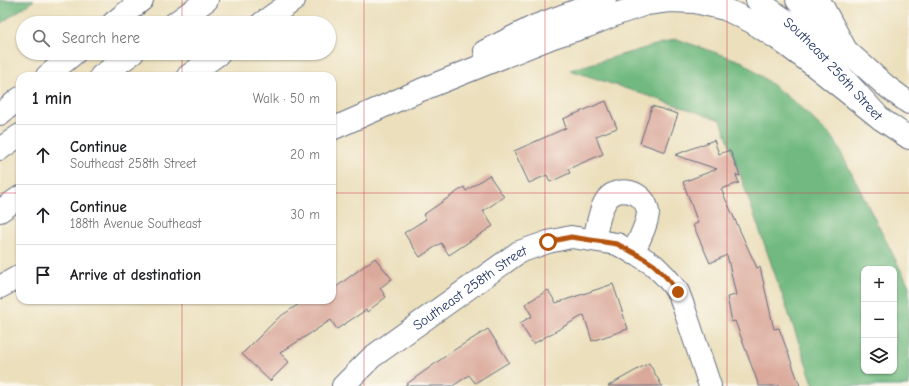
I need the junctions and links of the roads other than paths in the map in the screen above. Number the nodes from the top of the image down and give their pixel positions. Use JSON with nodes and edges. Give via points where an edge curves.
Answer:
{"nodes":[{"id":1,"x":142,"y":0,"type":"edge"},
{"id":2,"x":207,"y":0,"type":"edge"},
{"id":3,"x":294,"y":0,"type":"edge"},
{"id":4,"x":605,"y":0,"type":"edge"},
{"id":5,"x":757,"y":0,"type":"edge"},
{"id":6,"x":797,"y":0,"type":"edge"},
{"id":7,"x":819,"y":0,"type":"edge"},
{"id":8,"x":122,"y":16,"type":"edge"},
{"id":9,"x":185,"y":16,"type":"edge"},
{"id":10,"x":272,"y":16,"type":"edge"},
{"id":11,"x":846,"y":50,"type":"junction"},
{"id":12,"x":67,"y":60,"type":"edge"},
{"id":13,"x":123,"y":60,"type":"edge"},
{"id":14,"x":210,"y":60,"type":"edge"},
{"id":15,"x":52,"y":72,"type":"edge"},
{"id":16,"x":107,"y":72,"type":"edge"},
{"id":17,"x":194,"y":72,"type":"edge"},
{"id":18,"x":420,"y":90,"type":"junction"},
{"id":19,"x":16,"y":101,"type":"edge"},
{"id":20,"x":909,"y":103,"type":"edge"},
{"id":21,"x":0,"y":114,"type":"edge"},
{"id":22,"x":881,"y":119,"type":"junction"},
{"id":23,"x":336,"y":127,"type":"edge"},
{"id":24,"x":16,"y":137,"type":"edge"},
{"id":25,"x":909,"y":138,"type":"edge"},
{"id":26,"x":0,"y":149,"type":"edge"},
{"id":27,"x":16,"y":200,"type":"edge"},
{"id":28,"x":0,"y":211,"type":"edge"},
{"id":29,"x":594,"y":240,"type":"junction"},
{"id":30,"x":625,"y":248,"type":"junction"},
{"id":31,"x":16,"y":278,"type":"edge"},
{"id":32,"x":0,"y":287,"type":"edge"},
{"id":33,"x":343,"y":386,"type":"edge"},
{"id":34,"x":710,"y":386,"type":"edge"}],
"edges":[{"from":1,"to":8,"type":"main road"},
{"from":2,"to":9,"type":"main road"},
{"from":3,"to":10,"type":"main road"},
{"from":4,"to":18,"type":"main road","via":[[535,26],[471,59]]},
{"from":5,"to":22,"type":"main road","name":"Southeast 256th Street","via":[[795,27]]},
{"from":6,"to":11,"type":"main road","name":"Southeast 256th Street","via":[[820,27]]},
{"from":7,"to":11,"type":"main road"},
{"from":11,"to":20,"type":"main road","name":"Southeast 256th Street"},
{"from":12,"to":15,"type":"main road"},
{"from":13,"to":16,"type":"main road"},
{"from":14,"to":17,"type":"main road"},
{"from":18,"to":22,"type":"main road","via":[[646,4],[669,1],[695,2],[725,9],[756,25],[813,65]]},
{"from":18,"to":23,"type":"main road"},
{"from":19,"to":21,"type":"main road"},
{"from":22,"to":25,"type":"main road","name":"Southeast 256th Street"},
{"from":24,"to":26,"type":"main road"},
{"from":27,"to":28,"type":"main road"},
{"from":29,"to":30,"type":"main road","name":"Southeast 258th Street"},
{"from":29,"to":30,"type":"main road","via":[[606,200],[611,195],[627,191],[644,201],[648,212],[647,220]]},
{"from":29,"to":33,"type":"main road","name":"Southeast 258th Street","via":[[571,237],[519,252],[372,357]]},
{"from":30,"to":34,"type":"main road","via":[[654,265],[678,292]]},
{"from":31,"to":32,"type":"main road"}]}
